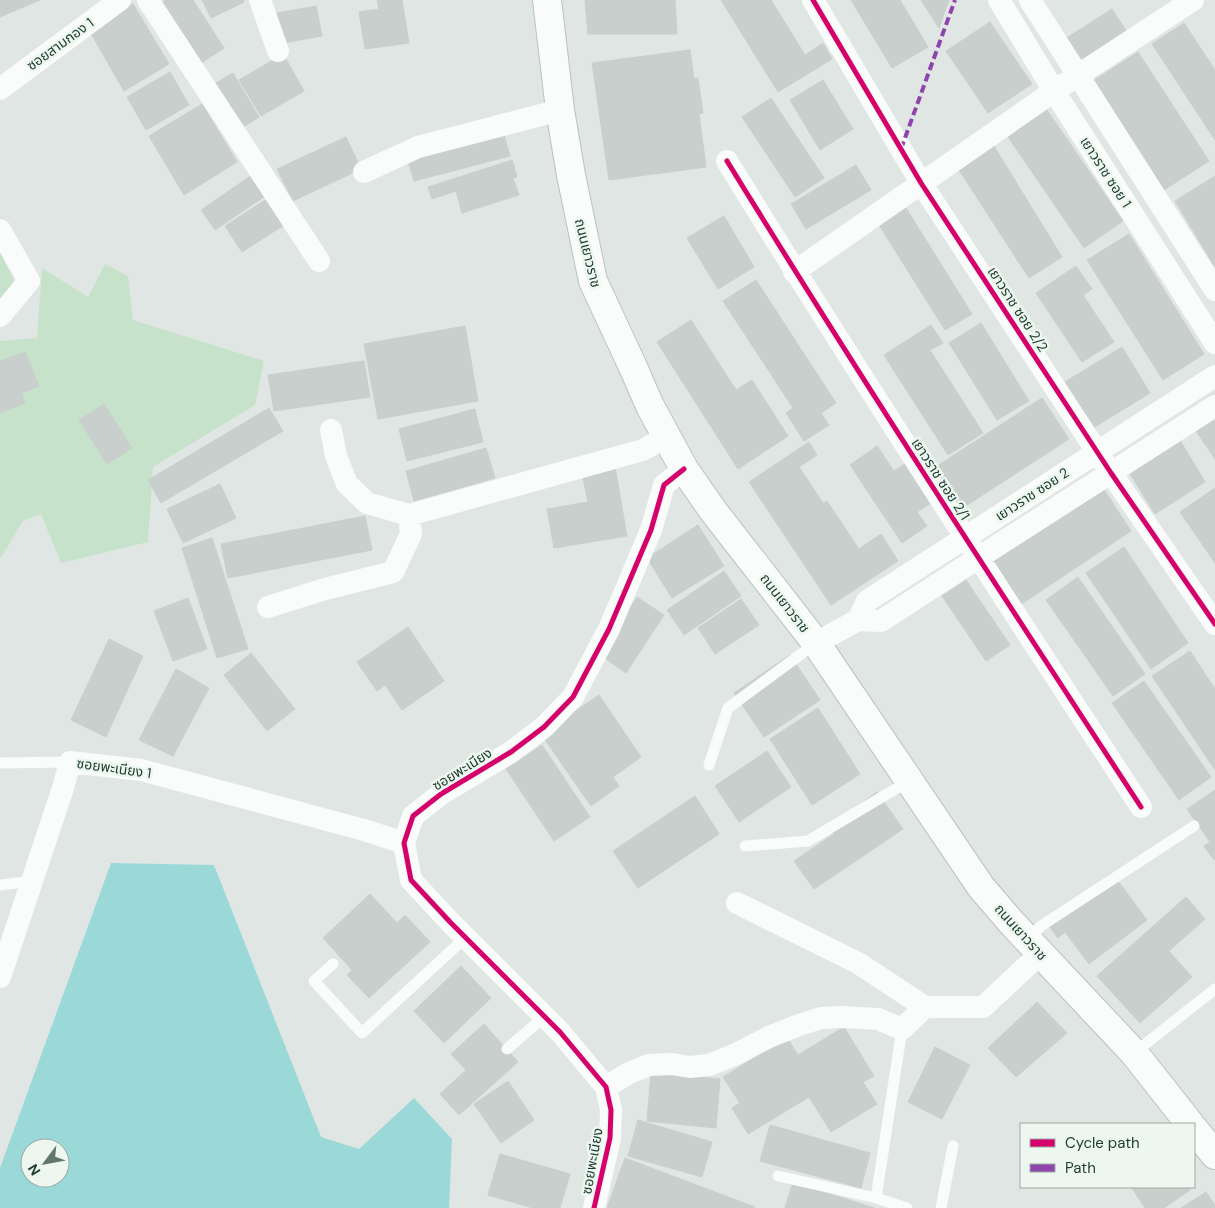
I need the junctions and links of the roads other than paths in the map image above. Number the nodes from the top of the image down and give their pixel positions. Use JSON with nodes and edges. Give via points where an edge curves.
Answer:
{"nodes":[{"id":1,"x":120,"y":0,"type":"edge"},
{"id":2,"x":148,"y":0,"type":"edge"},
{"id":3,"x":260,"y":0,"type":"edge"},
{"id":4,"x":547,"y":0,"type":"edge"},
{"id":5,"x":813,"y":0,"type":"edge"},
{"id":6,"x":999,"y":0,"type":"edge"},
{"id":7,"x":1030,"y":0,"type":"edge"},
{"id":8,"x":1193,"y":0,"type":"edge"},
{"id":9,"x":278,"y":51,"type":"dead end"},
{"id":10,"x":1078,"y":76,"type":"junction"},
{"id":11,"x":0,"y":89,"type":"edge"},
{"id":12,"x":1054,"y":91,"type":"junction"},
{"id":13,"x":560,"y":110,"type":"junction"},
{"id":14,"x":727,"y":162,"type":"dead end"},
{"id":15,"x":364,"y":172,"type":"dead end"},
{"id":16,"x":921,"y":183,"type":"junction"},
{"id":17,"x":1154,"y":194,"type":"junction"},
{"id":18,"x":1130,"y":210,"type":"junction"},
{"id":19,"x":0,"y":230,"type":"edge"},
{"id":20,"x":318,"y":261,"type":"dead end"},
{"id":21,"x":794,"y":272,"type":"junction"},
{"id":22,"x":1215,"y":290,"type":"edge"},
{"id":23,"x":0,"y":316,"type":"edge"},
{"id":24,"x":1215,"y":343,"type":"edge"},
{"id":25,"x":1215,"y":376,"type":"edge"},
{"id":26,"x":1215,"y":406,"type":"edge"},
{"id":27,"x":331,"y":430,"type":"dead end"},
{"id":28,"x":666,"y":437,"type":"junction"},
{"id":29,"x":1097,"y":452,"type":"junction"},
{"id":30,"x":684,"y":469,"type":"junction"},
{"id":31,"x":1111,"y":473,"type":"junction"},
{"id":32,"x":409,"y":515,"type":"junction"},
{"id":33,"x":965,"y":537,"type":"junction"},
{"id":34,"x":978,"y":558,"type":"junction"},
{"id":35,"x":268,"y":607,"type":"dead end"},
{"id":36,"x":858,"y":620,"type":"junction"},
{"id":37,"x":1215,"y":624,"type":"edge"},
{"id":38,"x":816,"y":643,"type":"junction"},
{"id":39,"x":0,"y":762,"type":"edge"},
{"id":40,"x":70,"y":762,"type":"junction"},
{"id":41,"x":709,"y":765,"type":"dead end"},
{"id":42,"x":909,"y":781,"type":"junction"},
{"id":43,"x":1141,"y":807,"type":"dead end"},
{"id":44,"x":1194,"y":826,"type":"dead end"},
{"id":45,"x":404,"y":843,"type":"junction"},
{"id":46,"x":744,"y":846,"type":"dead end"},
{"id":47,"x":32,"y":881,"type":"junction"},
{"id":48,"x":0,"y":885,"type":"edge"},
{"id":49,"x":737,"y":903,"type":"dead end"},
{"id":50,"x":466,"y":937,"type":"junction"},
{"id":51,"x":1034,"y":947,"type":"junction"},
{"id":52,"x":333,"y":964,"type":"dead end"},
{"id":53,"x":0,"y":977,"type":"edge"},
{"id":54,"x":1215,"y":989,"type":"edge"},
{"id":55,"x":925,"y":1007,"type":"junction"},
{"id":56,"x":545,"y":1016,"type":"junction"},
{"id":57,"x":902,"y":1029,"type":"junction"},
{"id":58,"x":506,"y":1049,"type":"dead end"},
{"id":59,"x":1134,"y":1053,"type":"junction"},
{"id":60,"x":606,"y":1087,"type":"junction"},
{"id":61,"x":1189,"y":1123,"type":"edge"},
{"id":62,"x":1195,"y":1130,"type":"edge"},
{"id":63,"x":953,"y":1146,"type":"dead end"},
{"id":64,"x":1215,"y":1155,"type":"edge"},
{"id":65,"x":778,"y":1176,"type":"dead end"},
{"id":66,"x":876,"y":1198,"type":"junction"},
{"id":67,"x":594,"y":1208,"type":"edge"},
{"id":68,"x":907,"y":1208,"type":"edge"},
{"id":69,"x":941,"y":1208,"type":"edge"}],
"edges":[{"from":1,"to":11,"type":"street","name":"ซอยสามกอง 1"},
{"from":2,"to":20,"type":"street"},
{"from":3,"to":9,"type":"street"},
{"from":4,"to":13,"type":"main road","name":"ถนนเยาวราช"},
{"from":5,"to":16,"type":"street","name":"เยาวราช ซอย 2/2"},
{"from":6,"to":12,"type":"street","name":"เยาวราช ซอย 1"},
{"from":7,"to":10,"type":"street","name":"เยาวราช ซอย 1"},
{"from":8,"to":10,"type":"street"},
{"from":10,"to":12,"type":"street"},
{"from":10,"to":17,"type":"street","name":"เยาวราช ซอย 1"},
{"from":12,"to":16,"type":"street"},
{"from":12,"to":18,"type":"street","name":"เยาวราช ซอย 1"},
{"from":13,"to":15,"type":"street","via":[[418,147]]},
{"from":13,"to":28,"type":"main road","name":"ถนนเยาวราช","via":[[593,281]]},
{"from":14,"to":21,"type":"street","name":"เยาวราช ซอย 2/1"},
{"from":16,"to":21,"type":"street"},
{"from":16,"to":29,"type":"street","name":"เยาวราช ซอย 2/2"},
{"from":17,"to":18,"type":"street"},
{"from":17,"to":22,"type":"street","name":"เยาวราช ซอย 1"},
{"from":18,"to":24,"type":"street","name":"เยาวราช ซอย 1"},
{"from":19,"to":23,"type":"street","via":[[29,281]]},
{"from":21,"to":33,"type":"street","name":"เยาวราช ซอย 2/1"},
{"from":25,"to":29,"type":"street","name":"เยาวราช ซอย 2"},
{"from":26,"to":31,"type":"street","name":"เยาวราช ซอย 2"},
{"from":27,"to":32,"type":"street","via":[[336,456],[348,484],[367,503]]},
{"from":28,"to":30,"type":"main road","name":"ถนนเยาวราช"},
{"from":28,"to":32,"type":"street","via":[[643,450]]},
{"from":29,"to":31,"type":"street","name":"เยาวราช ซอย 2/2"},
{"from":29,"to":33,"type":"street","name":"เยาวราช ซอย 2"},
{"from":30,"to":38,"type":"main road","name":"ถนนเยาวราช"},
{"from":30,"to":45,"type":"street","name":"ซอยพะเนียง","via":[[664,485],[644,548],[573,697],[544,727],[511,752],[441,794],[413,816]]},
{"from":31,"to":34,"type":"street","name":"เยาวราช ซอย 2"},
{"from":31,"to":37,"type":"street","name":"เยาวราช ซอย 2/2"},
{"from":32,"to":35,"type":"street","via":[[411,534],[393,572]]},
{"from":33,"to":34,"type":"street","name":"เยาวราช ซอย 2/1"},
{"from":33,"to":36,"type":"street","name":"เยาวราช ซอย 2","via":[[868,601]]},
{"from":34,"to":36,"type":"street","name":"เยาวราช ซอย 2","via":[[881,621]]},
{"from":34,"to":43,"type":"street","name":"เยาวราช ซอย 2/1"},
{"from":36,"to":38,"type":"street","name":"เยาวราช ซอย 2"},
{"from":38,"to":41,"type":"lane","via":[[728,708]]},
{"from":38,"to":42,"type":"main road","name":"ถนนเยาวราช"},
{"from":39,"to":40,"type":"lane"},
{"from":40,"to":45,"type":"street","name":"ซอยพะเนียง 1","via":[[142,770]]},
{"from":40,"to":47,"type":"street","name":"ซอยพะเนียง 1"},
{"from":42,"to":46,"type":"lane","via":[[808,841]]},
{"from":42,"to":51,"type":"main road","name":"ถนนเยาวราช","via":[[981,887]]},
{"from":44,"to":51,"type":"lane","via":[[1041,926]]},
{"from":45,"to":50,"type":"street","name":"ซอยพะเนียง","via":[[410,880]]},
{"from":47,"to":48,"type":"lane"},
{"from":47,"to":53,"type":"street","name":"ซอยพะเนียง 1"},
{"from":49,"to":55,"type":"street","via":[[858,963]]},
{"from":50,"to":52,"type":"lane","via":[[362,1033],[314,981]]},
{"from":50,"to":56,"type":"street","name":"ซอยพะเนียง"},
{"from":51,"to":55,"type":"street","via":[[983,1007]]},
{"from":51,"to":59,"type":"main road","name":"ถนนเยาวราช"},
{"from":54,"to":59,"type":"lane"},
{"from":55,"to":57,"type":"street"},
{"from":56,"to":58,"type":"lane"},
{"from":56,"to":60,"type":"street","name":"ซอยพะเนียง"},
{"from":57,"to":60,"type":"street","via":[[878,1019],[821,1018],[769,1037],[709,1065],[649,1065]]},
{"from":57,"to":66,"type":"lane"},
{"from":59,"to":61,"type":"main road","name":"ถนนเยาวราช"},
{"from":60,"to":67,"type":"street","name":"ซอยพะเนียง","via":[[611,1110],[610,1138]]},
{"from":62,"to":64,"type":"main road"},
{"from":63,"to":69,"type":"lane"},
{"from":65,"to":66,"type":"lane"},
{"from":66,"to":68,"type":"lane"}]}
